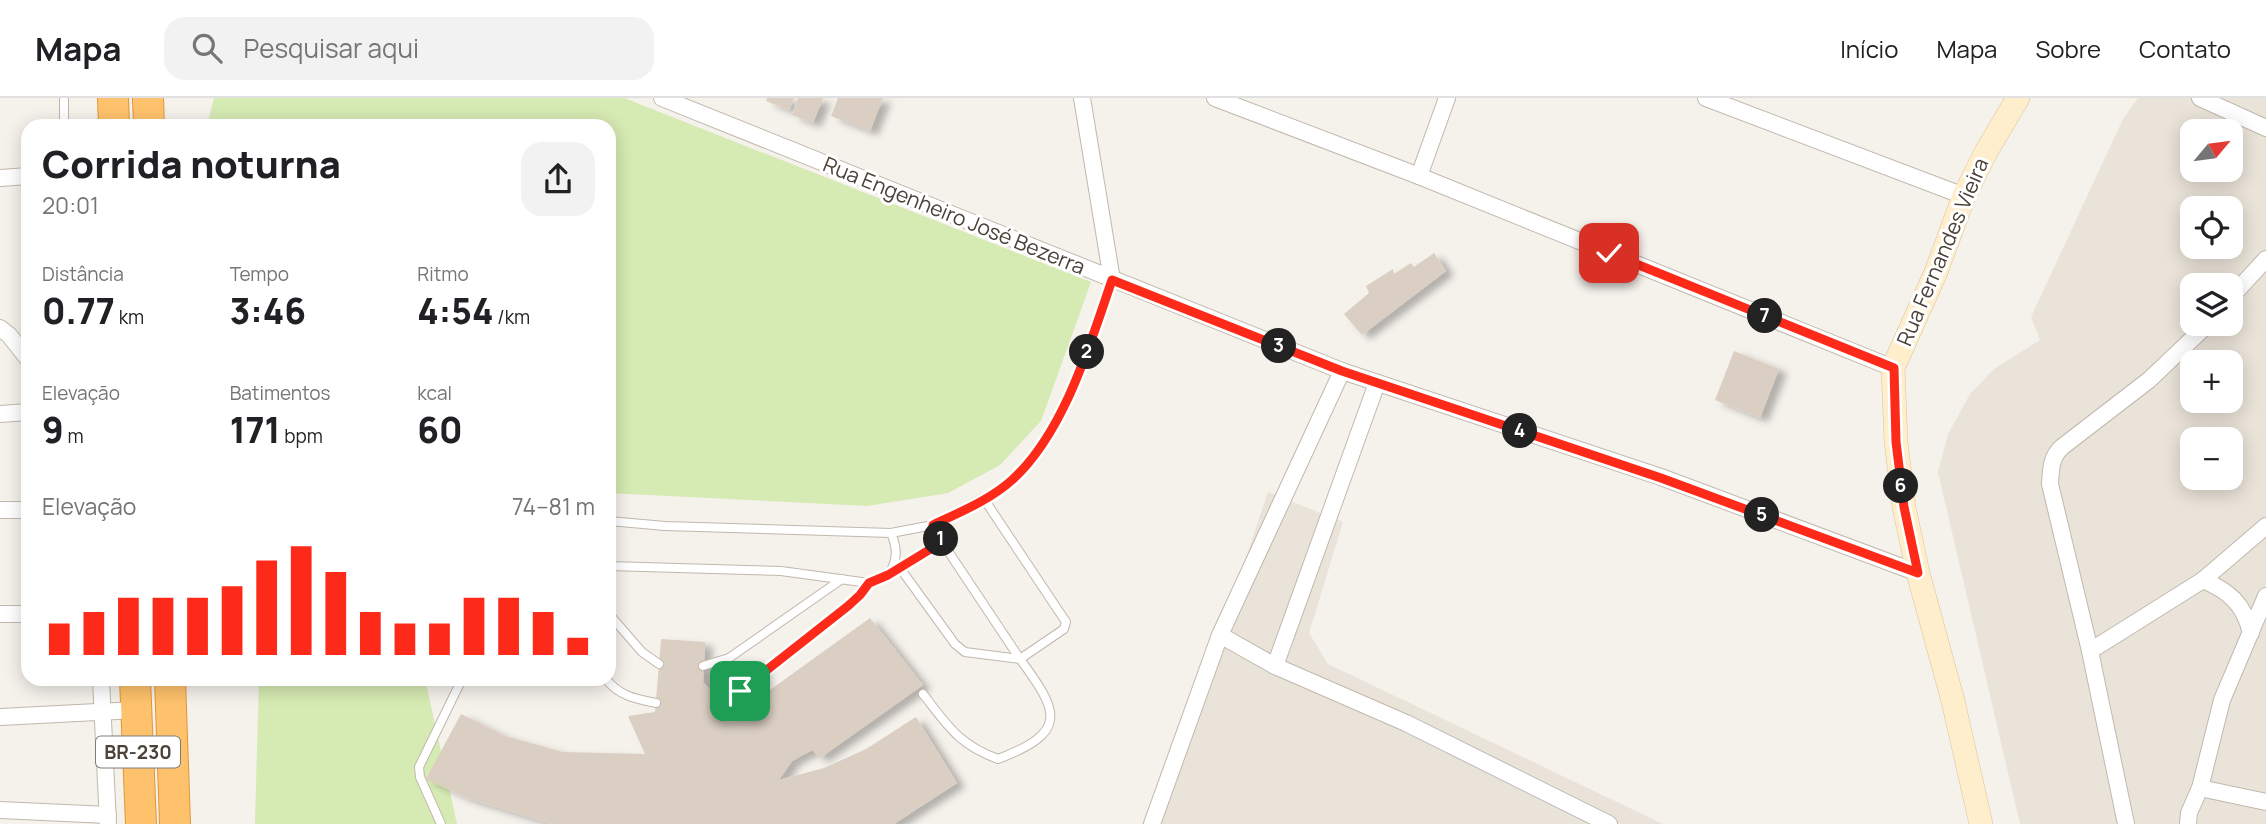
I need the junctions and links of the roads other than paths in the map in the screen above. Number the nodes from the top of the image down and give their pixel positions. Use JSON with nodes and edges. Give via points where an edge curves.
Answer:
{"nodes":[{"id":1,"x":64,"y":98,"type":"edge"},
{"id":2,"x":113,"y":98,"type":"edge"},
{"id":3,"x":148,"y":98,"type":"edge"},
{"id":4,"x":662,"y":98,"type":"edge"},
{"id":5,"x":1082,"y":98,"type":"edge"},
{"id":6,"x":1215,"y":98,"type":"edge"},
{"id":7,"x":1447,"y":98,"type":"edge"},
{"id":8,"x":1706,"y":98,"type":"edge"},
{"id":9,"x":2018,"y":98,"type":"edge"},
{"id":10,"x":2200,"y":98,"type":"edge"},
{"id":11,"x":64,"y":119,"type":"edge"},
{"id":12,"x":114,"y":119,"type":"edge"},
{"id":13,"x":149,"y":119,"type":"edge"},
{"id":14,"x":2266,"y":128,"type":"edge"},
{"id":15,"x":21,"y":176,"type":"edge"},
{"id":16,"x":1419,"y":176,"type":"junction"},
{"id":17,"x":0,"y":178,"type":"edge"},
{"id":18,"x":1964,"y":196,"type":"junction"},
{"id":19,"x":2266,"y":259,"type":"edge"},
{"id":20,"x":1112,"y":280,"type":"junction"},
{"id":21,"x":2243,"y":285,"type":"edge"},
{"id":22,"x":0,"y":328,"type":"edge"},
{"id":23,"x":2196,"y":336,"type":"edge"},
{"id":24,"x":21,"y":349,"type":"edge"},
{"id":25,"x":1894,"y":368,"type":"junction"},
{"id":26,"x":1342,"y":371,"type":"junction"},
{"id":27,"x":1377,"y":383,"type":"junction"},
{"id":28,"x":21,"y":412,"type":"edge"},
{"id":29,"x":0,"y":414,"type":"edge"},
{"id":30,"x":984,"y":499,"type":"junction"},
{"id":31,"x":0,"y":510,"type":"edge"},
{"id":32,"x":21,"y":510,"type":"edge"},
{"id":33,"x":616,"y":522,"type":"edge"},
{"id":34,"x":933,"y":525,"type":"junction"},
{"id":35,"x":2266,"y":526,"type":"edge"},
{"id":36,"x":891,"y":533,"type":"junction"},
{"id":37,"x":942,"y":542,"type":"junction"},
{"id":38,"x":616,"y":566,"type":"edge"},
{"id":39,"x":900,"y":568,"type":"junction"},
{"id":40,"x":1918,"y":573,"type":"junction"},
{"id":41,"x":888,"y":575,"type":"junction"},
{"id":42,"x":842,"y":579,"type":"junction"},
{"id":43,"x":2203,"y":580,"type":"junction"},
{"id":44,"x":869,"y":583,"type":"junction"},
{"id":45,"x":2266,"y":596,"type":"edge"},
{"id":46,"x":0,"y":614,"type":"edge"},
{"id":47,"x":21,"y":614,"type":"edge"},
{"id":48,"x":616,"y":622,"type":"edge"},
{"id":49,"x":2251,"y":633,"type":"junction"},
{"id":50,"x":1220,"y":635,"type":"junction"},
{"id":51,"x":2090,"y":652,"type":"junction"},
{"id":52,"x":1020,"y":659,"type":"junction"},
{"id":53,"x":659,"y":664,"type":"dead end"},
{"id":54,"x":704,"y":666,"type":"dead end"},
{"id":55,"x":1275,"y":666,"type":"junction"},
{"id":56,"x":101,"y":686,"type":"edge"},
{"id":57,"x":135,"y":686,"type":"edge"},
{"id":58,"x":170,"y":686,"type":"edge"},
{"id":59,"x":459,"y":686,"type":"edge"},
{"id":60,"x":612,"y":686,"type":"edge"},
{"id":61,"x":923,"y":694,"type":"dead end"},
{"id":62,"x":720,"y":701,"type":"dead end"},
{"id":63,"x":656,"y":703,"type":"dead end"},
{"id":64,"x":136,"y":710,"type":"junction"},
{"id":65,"x":103,"y":712,"type":"junction"},
{"id":66,"x":0,"y":717,"type":"edge"},
{"id":67,"x":2200,"y":788,"type":"junction"},
{"id":68,"x":2266,"y":802,"type":"edge"},
{"id":69,"x":0,"y":810,"type":"edge"},
{"id":70,"x":108,"y":819,"type":"edge"},
{"id":71,"x":2189,"y":819,"type":"edge"},
{"id":72,"x":2129,"y":822,"type":"edge"},
{"id":73,"x":141,"y":824,"type":"edge"},
{"id":74,"x":176,"y":824,"type":"edge"},
{"id":75,"x":441,"y":824,"type":"edge"},
{"id":76,"x":1152,"y":824,"type":"edge"},
{"id":77,"x":1609,"y":824,"type":"edge"},
{"id":78,"x":1981,"y":824,"type":"edge"},
{"id":79,"x":2176,"y":824,"type":"edge"}],
"edges":[{"from":1,"to":11,"type":"lane"},
{"from":2,"to":12,"type":"highway"},
{"from":3,"to":13,"type":"highway"},
{"from":4,"to":20,"type":"street","name":"Rua Engenheiro José Bezerra"},
{"from":5,"to":20,"type":"street"},
{"from":6,"to":16,"type":"street"},
{"from":7,"to":16,"type":"street"},
{"from":8,"to":18,"type":"street"},
{"from":9,"to":18,"type":"street","name":"Rua Fernandes Vieira"},
{"from":10,"to":14,"type":"street"},
{"from":15,"to":17,"type":"street"},
{"from":16,"to":25,"type":"street"},
{"from":18,"to":25,"type":"street","name":"Rua Fernandes Vieira"},
{"from":19,"to":21,"type":"street"},
{"from":20,"to":26,"type":"street","name":"Rua Engenheiro José Bezerra"},
{"from":20,"to":30,"type":"lane","via":[[1081,369],[1045,440],[1013,479]]},
{"from":22,"to":24,"type":"street"},
{"from":23,"to":51,"type":"street","via":[[2149,380],[2055,453],[2050,484]]},
{"from":25,"to":40,"type":"street","name":"Rua Fernandes Vieira","via":[[1896,442]]},
{"from":26,"to":27,"type":"street","name":"Rua Engenheiro José Bezerra"},
{"from":26,"to":50,"type":"street"},
{"from":27,"to":40,"type":"street","name":"Rua Engenheiro José Bezerra","via":[[1661,478]]},
{"from":27,"to":55,"type":"street"},
{"from":28,"to":29,"type":"street"},
{"from":30,"to":34,"type":"lane"},
{"from":30,"to":52,"type":"lane","via":[[1066,622],[1064,629]]},
{"from":31,"to":32,"type":"street"},
{"from":33,"to":36,"type":"lane"},
{"from":34,"to":36,"type":"lane"},
{"from":34,"to":37,"type":"lane"},
{"from":35,"to":43,"type":"street"},
{"from":36,"to":41,"type":"lane","via":[[896,558]]},
{"from":37,"to":39,"type":"lane"},
{"from":37,"to":52,"type":"lane"},
{"from":38,"to":42,"type":"lane","via":[[780,571]]},
{"from":39,"to":41,"type":"lane"},
{"from":39,"to":52,"type":"lane","via":[[954,644],[965,652]]},
{"from":40,"to":78,"type":"street","name":"Rua Fernandes Vieira"},
{"from":41,"to":44,"type":"lane"},
{"from":42,"to":44,"type":"lane"},
{"from":42,"to":54,"type":"lane","via":[[729,658]]},
{"from":43,"to":49,"type":"street","via":[[2235,598]]},
{"from":43,"to":51,"type":"street"},
{"from":44,"to":62,"type":"lane","via":[[818,631]]},
{"from":45,"to":49,"type":"street"},
{"from":46,"to":47,"type":"street"},
{"from":48,"to":53,"type":"lane"},
{"from":49,"to":67,"type":"street","via":[[2222,700]]},
{"from":50,"to":55,"type":"street"},
{"from":50,"to":76,"type":"street"},
{"from":51,"to":72,"type":"street"},
{"from":52,"to":61,"type":"lane","via":[[1041,688],[1051,721],[1043,735],[998,759],[976,751],[956,736]]},
{"from":55,"to":77,"type":"street","via":[[1406,723]]},
{"from":56,"to":65,"type":"street"},
{"from":57,"to":64,"type":"highway","number":"BR-230"},
{"from":58,"to":74,"type":"highway","number":"BR-230"},
{"from":59,"to":75,"type":"lane","via":[[419,767]]},
{"from":60,"to":63,"type":"lane","via":[[628,697]]},
{"from":64,"to":65,"type":"street"},
{"from":64,"to":73,"type":"highway","number":"BR-230"},
{"from":65,"to":66,"type":"street"},
{"from":65,"to":70,"type":"street"},
{"from":67,"to":68,"type":"street"},
{"from":67,"to":71,"type":"street"},
{"from":69,"to":70,"type":"street"},
{"from":71,"to":79,"type":"street"}]}
